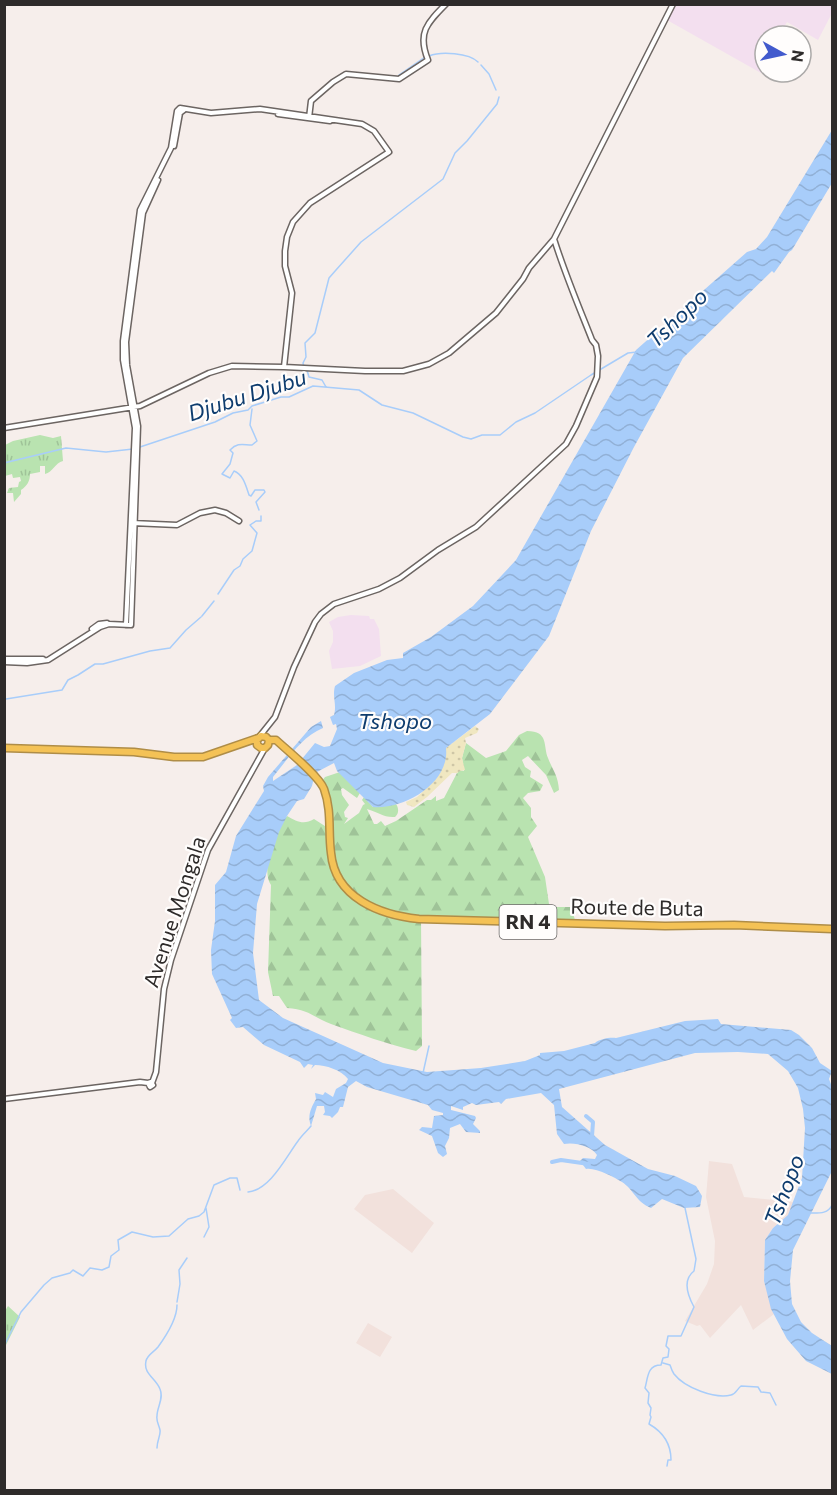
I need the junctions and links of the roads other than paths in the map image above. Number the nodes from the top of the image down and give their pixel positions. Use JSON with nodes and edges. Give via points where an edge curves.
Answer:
{"nodes":[{"id":1,"x":446,"y":4,"type":"edge"},
{"id":2,"x":674,"y":4,"type":"edge"},
{"id":3,"x":309,"y":117,"type":"junction"},
{"id":4,"x":554,"y":238,"type":"junction"},
{"id":5,"x":284,"y":367,"type":"junction"},
{"id":6,"x":133,"y":408,"type":"junction"},
{"id":7,"x":4,"y":428,"type":"edge"},
{"id":8,"x":133,"y":523,"type":"junction"},
{"id":9,"x":237,"y":523,"type":"dead end"},
{"id":10,"x":4,"y":661,"type":"edge"},
{"id":11,"x":271,"y":723,"type":"junction"},
{"id":12,"x":268,"y":739,"type":"junction"},
{"id":13,"x":259,"y":744,"type":"junction"},
{"id":14,"x":4,"y":748,"type":"edge"},
{"id":15,"x":832,"y":929,"type":"edge"},
{"id":16,"x":4,"y":1099,"type":"edge"}],
"edges":[{"from":1,"to":3,"type":"street","via":[[424,32],[422,43],[428,60],[399,79],[346,74],[311,101]]},
{"from":2,"to":4,"type":"street"},
{"from":3,"to":5,"type":"street","via":[[366,125],[387,151],[308,203],[292,222],[283,253],[291,297]]},
{"from":3,"to":6,"type":"street","via":[[260,109],[211,113],[178,110],[171,148],[140,210],[122,350]]},
{"from":4,"to":5,"type":"street","via":[[496,313],[437,361],[396,371]]},
{"from":4,"to":11,"type":"street","via":[[596,345],[598,366],[597,377],[569,440],[476,527],[400,578],[334,604],[319,616]]},
{"from":5,"to":6,"type":"street","via":[[228,367]]},
{"from":6,"to":7,"type":"street"},
{"from":6,"to":8,"type":"street","via":[[138,426]]},
{"from":8,"to":9,"type":"street","via":[[177,525],[215,510]]},
{"from":8,"to":10,"type":"street","via":[[129,623],[100,627],[48,660]]},
{"from":11,"to":12,"type":"street"},
{"from":11,"to":13,"type":"street"},
{"from":12,"to":13,"type":"highway","number":"RN 4","via":[[264,736]]},
{"from":12,"to":13,"type":"highway","via":[[268,745]]},
{"from":12,"to":15,"type":"highway","name":"Route de Buta","number":"RN 4","via":[[276,740],[324,788],[330,811],[331,856],[337,873],[354,896],[391,915],[419,919]]},
{"from":13,"to":14,"type":"highway","number":"RN 4","via":[[248,742],[203,757]]},
{"from":13,"to":16,"type":"street","name":"Avenue Mongala","via":[[256,761],[207,849],[177,941],[162,998],[157,1061],[150,1083]]}]}
